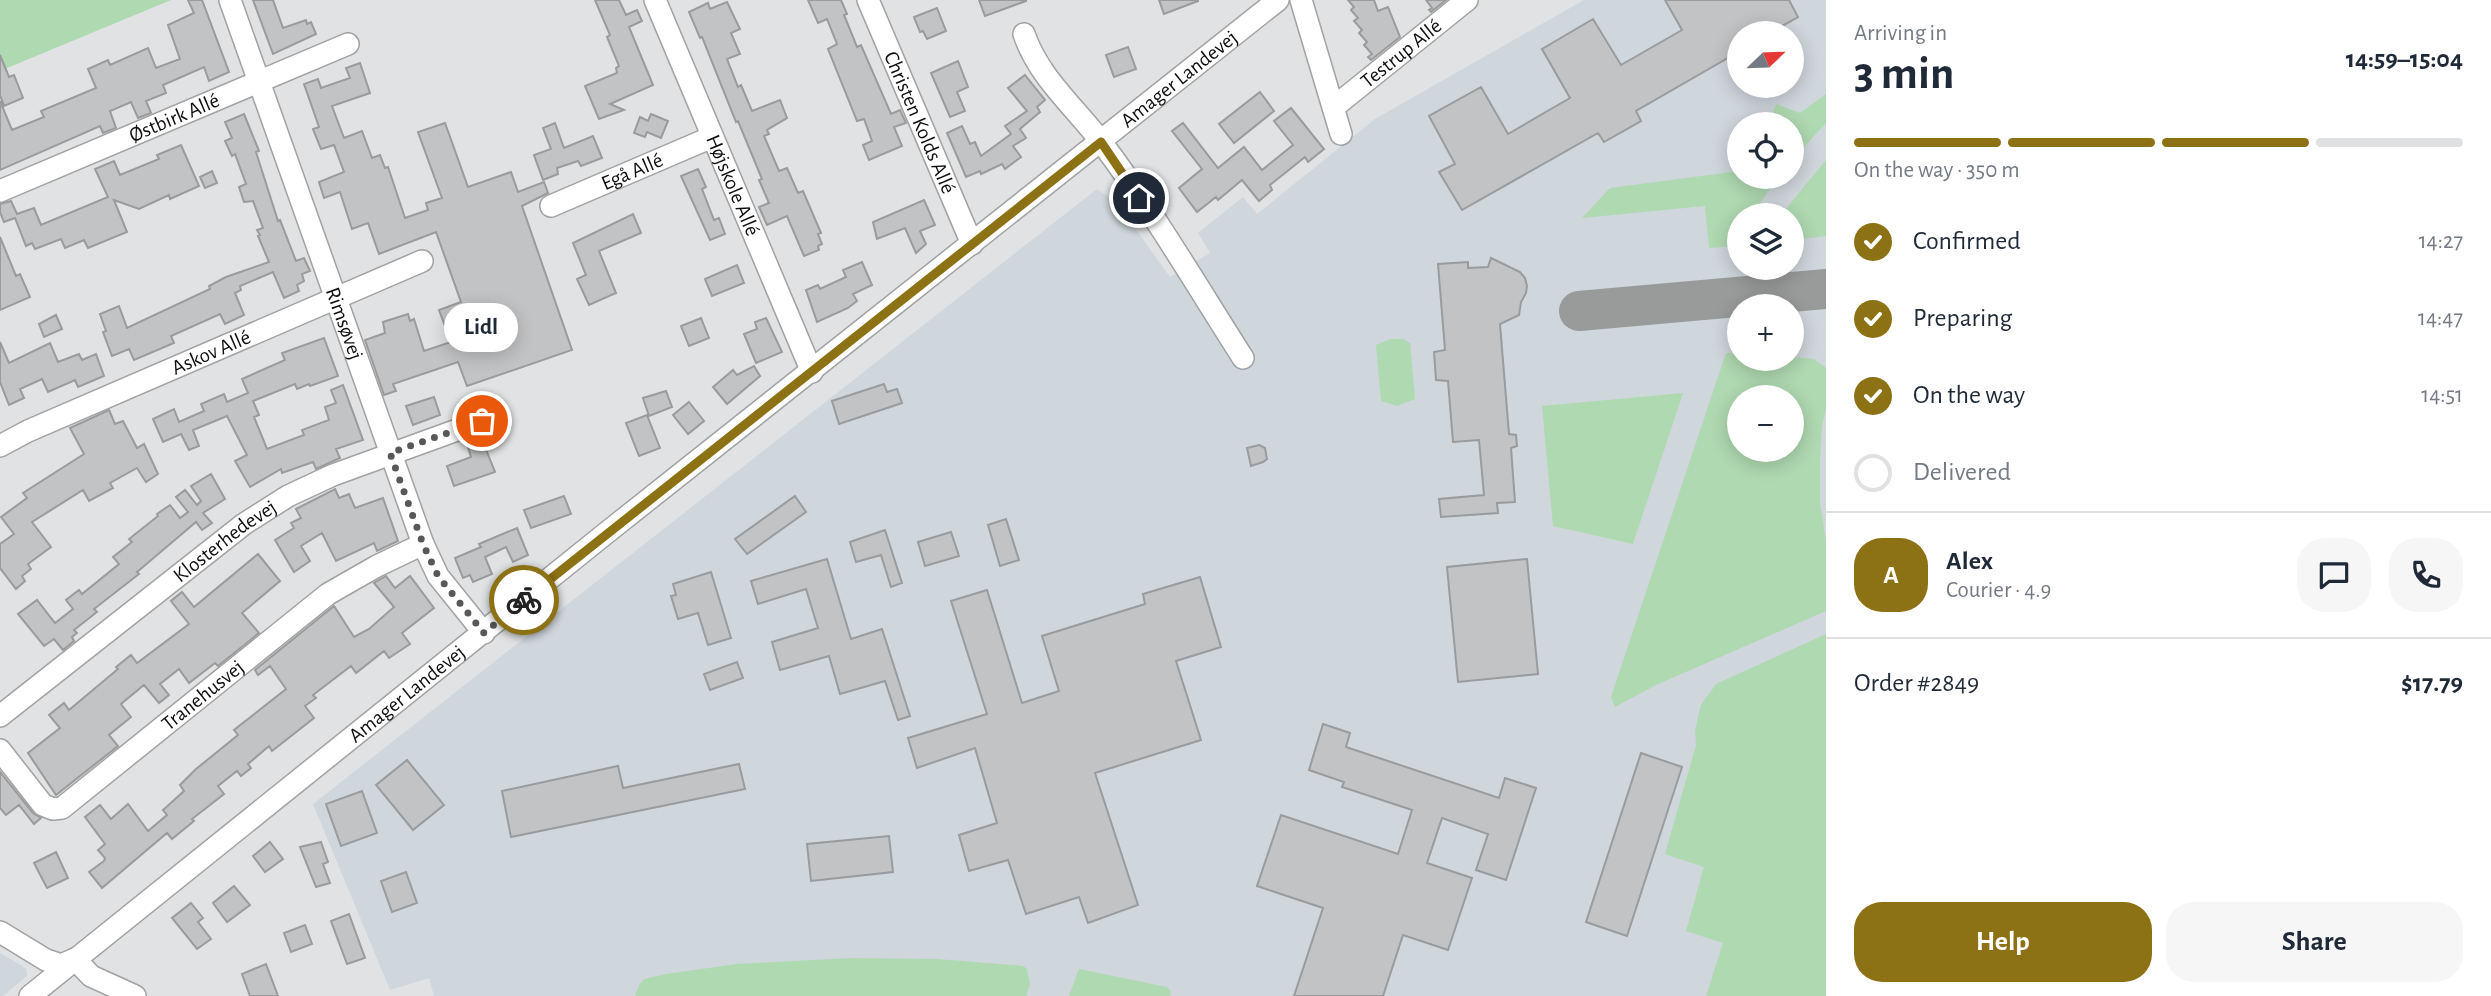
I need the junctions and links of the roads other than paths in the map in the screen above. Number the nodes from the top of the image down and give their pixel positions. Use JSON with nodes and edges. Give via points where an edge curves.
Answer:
{"nodes":[{"id":1,"x":230,"y":0,"type":"edge"},
{"id":2,"x":655,"y":0,"type":"edge"},
{"id":3,"x":868,"y":0,"type":"edge"},
{"id":4,"x":1278,"y":0,"type":"edge"},
{"id":5,"x":1301,"y":0,"type":"edge"},
{"id":6,"x":1467,"y":0,"type":"edge"},
{"id":7,"x":1024,"y":34,"type":"dead end"},
{"id":8,"x":348,"y":44,"type":"dead end"},
{"id":9,"x":258,"y":82,"type":"junction"},
{"id":10,"x":1334,"y":107,"type":"junction"},
{"id":11,"x":1341,"y":134,"type":"dead end"},
{"id":12,"x":712,"y":137,"type":"junction"},
{"id":13,"x":1101,"y":142,"type":"junction"},
{"id":14,"x":0,"y":191,"type":"edge"},
{"id":15,"x":551,"y":206,"type":"dead end"},
{"id":16,"x":972,"y":244,"type":"junction"},
{"id":17,"x":422,"y":261,"type":"dead end"},
{"id":18,"x":335,"y":300,"type":"junction"},
{"id":19,"x":1243,"y":358,"type":"dead end"},
{"id":20,"x":812,"y":372,"type":"junction"},
{"id":21,"x":482,"y":421,"type":"dead end"},
{"id":22,"x":0,"y":446,"type":"edge"},
{"id":23,"x":390,"y":453,"type":"junction"},
{"id":24,"x":423,"y":544,"type":"junction"},
{"id":25,"x":484,"y":633,"type":"junction"},
{"id":26,"x":0,"y":716,"type":"edge"},
{"id":27,"x":0,"y":750,"type":"edge"},
{"id":28,"x":0,"y":932,"type":"edge"},
{"id":29,"x":75,"y":959,"type":"junction"},
{"id":30,"x":30,"y":996,"type":"edge"},
{"id":31,"x":135,"y":996,"type":"edge"}],
"edges":[{"from":1,"to":9,"type":"street","name":"Rimsøvej"},
{"from":2,"to":12,"type":"street","name":"Højskole Allé"},
{"from":3,"to":16,"type":"street","name":"Christen Kolds Allé"},
{"from":4,"to":13,"type":"street","name":"Amager Landevej"},
{"from":5,"to":10,"type":"street"},
{"from":6,"to":10,"type":"street","name":"Testrup Allé"},
{"from":7,"to":13,"type":"street","via":[[1041,70]]},
{"from":8,"to":9,"type":"street","name":"Østbirk Allé"},
{"from":9,"to":14,"type":"street","name":"Østbirk Allé"},
{"from":9,"to":18,"type":"street","name":"Rimsøvej"},
{"from":10,"to":11,"type":"street"},
{"from":12,"to":15,"type":"street","name":"Egå Allé"},
{"from":12,"to":20,"type":"street","name":"Højskole Allé"},
{"from":13,"to":16,"type":"street","name":"Amager Landevej"},
{"from":13,"to":19,"type":"street"},
{"from":16,"to":20,"type":"street","name":"Amager Landevej"},
{"from":17,"to":18,"type":"street","name":"Askov Allé"},
{"from":18,"to":22,"type":"street","name":"Askov Allé"},
{"from":18,"to":23,"type":"street","name":"Rimsøvej"},
{"from":20,"to":25,"type":"street","name":"Amager Landevej"},
{"from":21,"to":23,"type":"street","name":"Klosterhedevej"},
{"from":23,"to":24,"type":"street","name":"Rimsøvej"},
{"from":23,"to":26,"type":"street","name":"Klosterhedevej","via":[[306,487],[244,524]]},
{"from":24,"to":25,"type":"street","name":"Rimsøvej","via":[[438,576]]},
{"from":24,"to":27,"type":"street","name":"Tranehusvej","via":[[328,594],[62,808],[43,805]]},
{"from":25,"to":29,"type":"street","name":"Amager Landevej"},
{"from":28,"to":29,"type":"street","via":[[46,960],[61,965]]},
{"from":29,"to":30,"type":"street","name":"Amager Landevej"},
{"from":29,"to":31,"type":"street","via":[[91,976]]}]}
